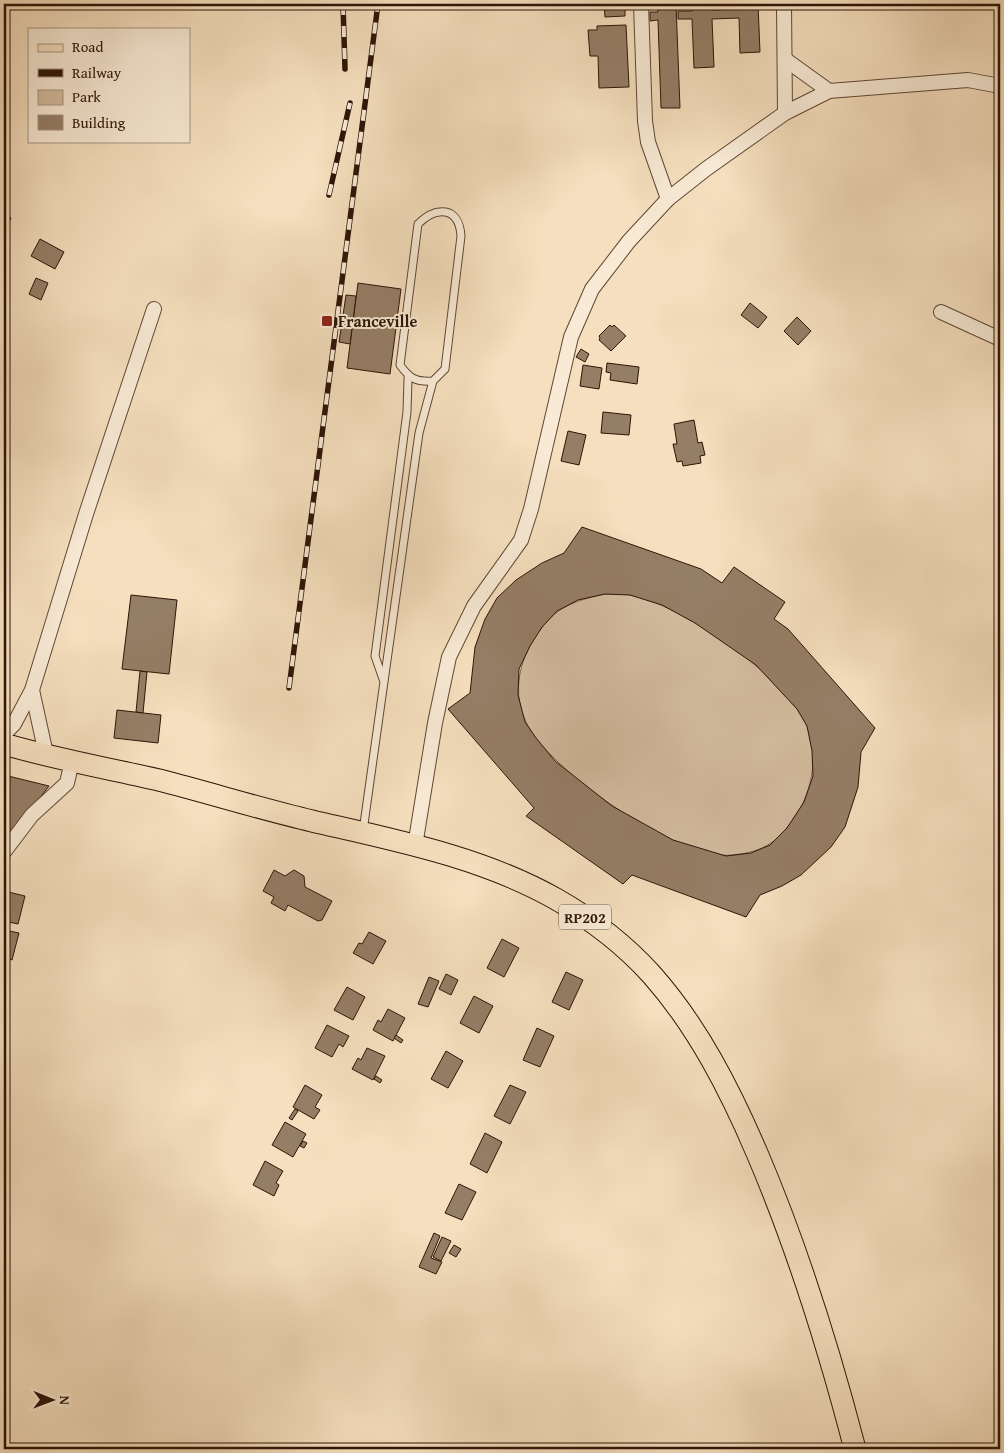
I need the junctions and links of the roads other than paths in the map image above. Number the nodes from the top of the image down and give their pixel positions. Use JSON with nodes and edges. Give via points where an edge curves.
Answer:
{"nodes":[{"id":1,"x":641,"y":4,"type":"edge"},
{"id":2,"x":784,"y":4,"type":"edge"},
{"id":3,"x":786,"y":60,"type":"junction"},
{"id":4,"x":1000,"y":86,"type":"edge"},
{"id":5,"x":829,"y":91,"type":"junction"},
{"id":6,"x":785,"y":113,"type":"junction"},
{"id":7,"x":668,"y":199,"type":"junction"},
{"id":8,"x":154,"y":309,"type":"dead end"},
{"id":9,"x":940,"y":312,"type":"dead end"},
{"id":10,"x":1000,"y":339,"type":"edge"},
{"id":11,"x":408,"y":378,"type":"junction"},
{"id":12,"x":433,"y":381,"type":"junction"},
{"id":13,"x":383,"y":680,"type":"junction"},
{"id":14,"x":32,"y":690,"type":"junction"},
{"id":15,"x":4,"y":734,"type":"edge"},
{"id":16,"x":4,"y":744,"type":"edge"},
{"id":17,"x":46,"y":754,"type":"junction"},
{"id":18,"x":72,"y":761,"type":"junction"},
{"id":19,"x":363,"y":832,"type":"junction"},
{"id":20,"x":415,"y":846,"type":"junction"},
{"id":21,"x":4,"y":852,"type":"edge"},
{"id":22,"x":855,"y":1449,"type":"edge"}],
"edges":[{"from":1,"to":7,"type":"street","via":[[645,121],[648,142]]},
{"from":2,"to":3,"type":"street"},
{"from":3,"to":5,"type":"street"},
{"from":3,"to":6,"type":"street"},
{"from":4,"to":5,"type":"street","via":[[968,80]]},
{"from":5,"to":6,"type":"street"},
{"from":6,"to":7,"type":"street"},
{"from":7,"to":20,"type":"street","via":[[629,241],[592,289],[571,337],[521,540],[474,606],[449,657]]},
{"from":8,"to":14,"type":"street"},
{"from":9,"to":10,"type":"street"},
{"from":11,"to":12,"type":"lane"},
{"from":11,"to":12,"type":"lane","via":[[400,365],[418,224],[435,212],[445,212],[460,224],[461,236],[445,369]]},
{"from":11,"to":13,"type":"lane","via":[[407,412],[375,656]]},
{"from":12,"to":13,"type":"lane","via":[[419,433]]},
{"from":13,"to":19,"type":"lane"},
{"from":14,"to":15,"type":"street","via":[[14,724]]},
{"from":14,"to":17,"type":"street"},
{"from":16,"to":17,"type":"main road","number":"RP202"},
{"from":17,"to":18,"type":"main road","number":"RP202"},
{"from":18,"to":19,"type":"main road","number":"RP202"},
{"from":18,"to":21,"type":"street","via":[[66,783],[32,815]]},
{"from":19,"to":20,"type":"main road","number":"RP202"},
{"from":20,"to":22,"type":"main road","number":"RP202","via":[[491,869],[556,899],[626,948],[678,1006],[723,1081],[778,1202],[840,1392]]}]}
